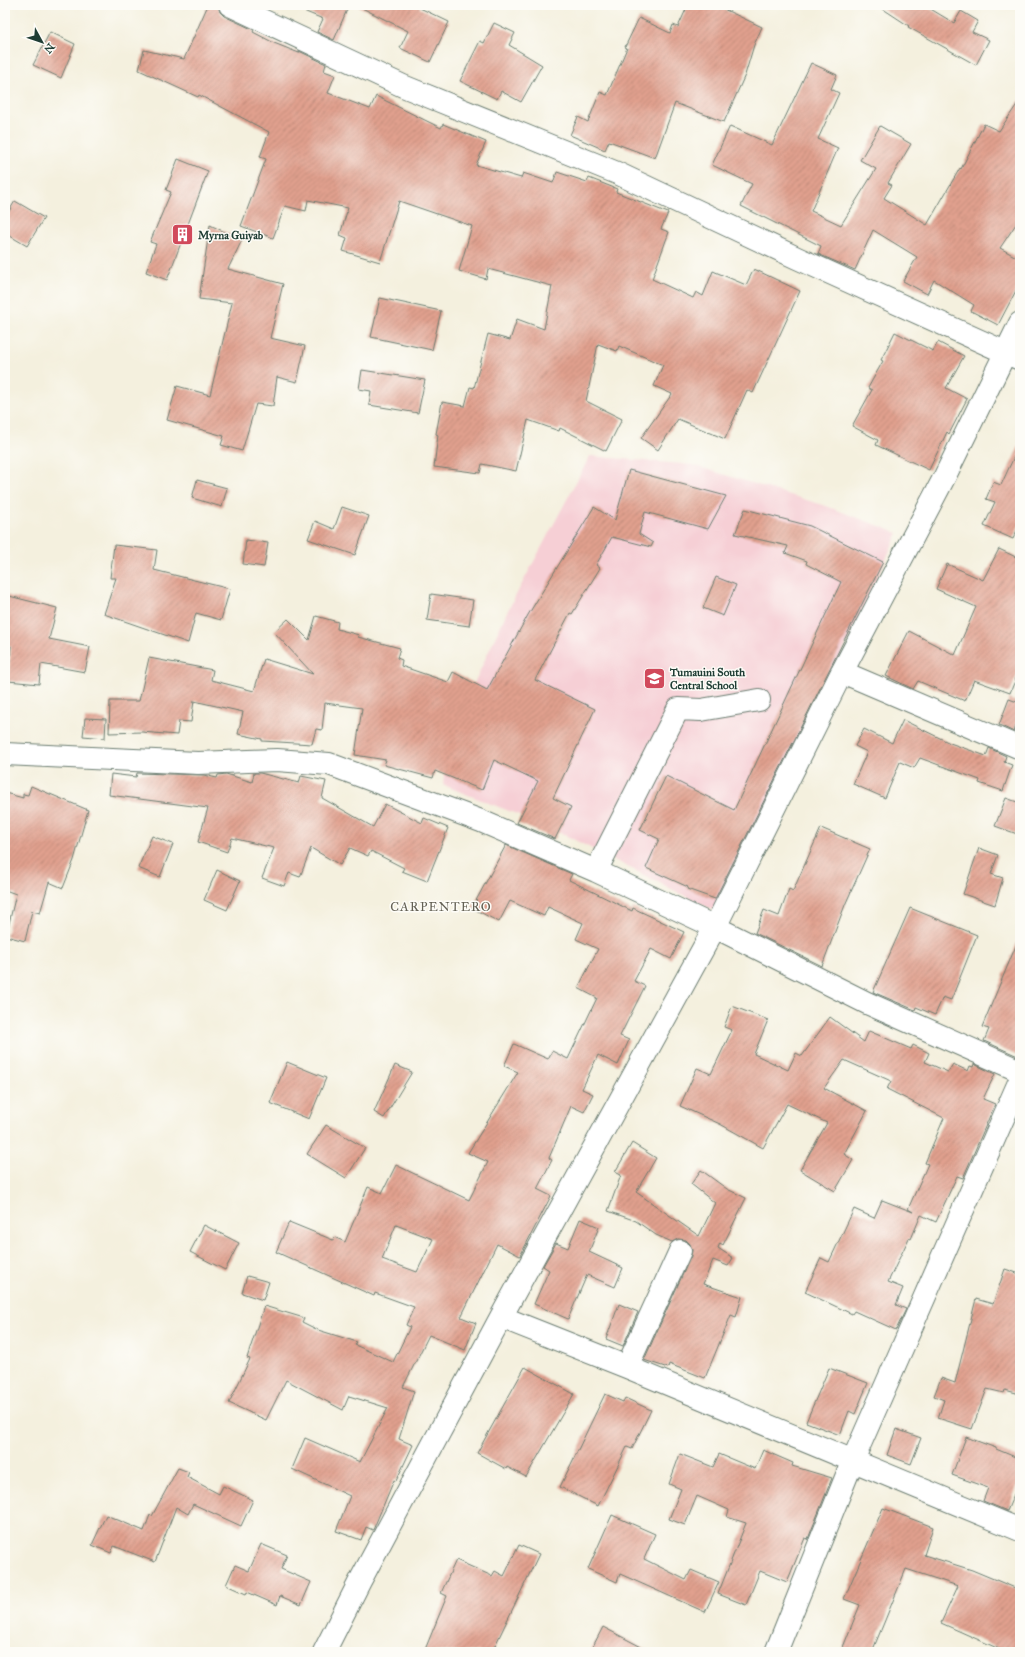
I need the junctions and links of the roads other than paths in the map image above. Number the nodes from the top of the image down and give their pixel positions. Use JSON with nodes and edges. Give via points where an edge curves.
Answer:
{"nodes":[{"id":1,"x":230,"y":5,"type":"edge"},
{"id":2,"x":1020,"y":323,"type":"edge"},
{"id":3,"x":1012,"y":355,"type":"edge"},
{"id":4,"x":842,"y":672,"type":"junction"},
{"id":5,"x":759,"y":700,"type":"dead end"},
{"id":6,"x":1020,"y":748,"type":"edge"},
{"id":7,"x":5,"y":754,"type":"edge"},
{"id":8,"x":596,"y":871,"type":"junction"},
{"id":9,"x":715,"y":927,"type":"junction"},
{"id":10,"x":1020,"y":1071,"type":"edge"},
{"id":11,"x":1020,"y":1080,"type":"edge"},
{"id":12,"x":680,"y":1251,"type":"dead end"},
{"id":13,"x":502,"y":1317,"type":"junction"},
{"id":14,"x":627,"y":1367,"type":"junction"},
{"id":15,"x":853,"y":1460,"type":"junction"},
{"id":16,"x":1020,"y":1530,"type":"edge"},
{"id":17,"x":324,"y":1652,"type":"edge"},
{"id":18,"x":776,"y":1652,"type":"edge"}],
"edges":[{"from":1,"to":3,"type":"street","via":[[403,86],[617,173]]},
{"from":2,"to":3,"type":"street"},
{"from":3,"to":4,"type":"street"},
{"from":4,"to":6,"type":"street"},
{"from":4,"to":9,"type":"street"},
{"from":5,"to":8,"type":"street","via":[[701,710],[678,709]]},
{"from":7,"to":8,"type":"street","via":[[198,763],[277,760],[329,764],[482,820]]},
{"from":8,"to":9,"type":"street"},
{"from":9,"to":10,"type":"street","via":[[867,1003]]},
{"from":9,"to":13,"type":"street"},
{"from":11,"to":15,"type":"street"},
{"from":12,"to":14,"type":"street"},
{"from":13,"to":14,"type":"street"},
{"from":13,"to":17,"type":"street"},
{"from":14,"to":15,"type":"street"},
{"from":15,"to":16,"type":"street"},
{"from":15,"to":18,"type":"street"}]}
